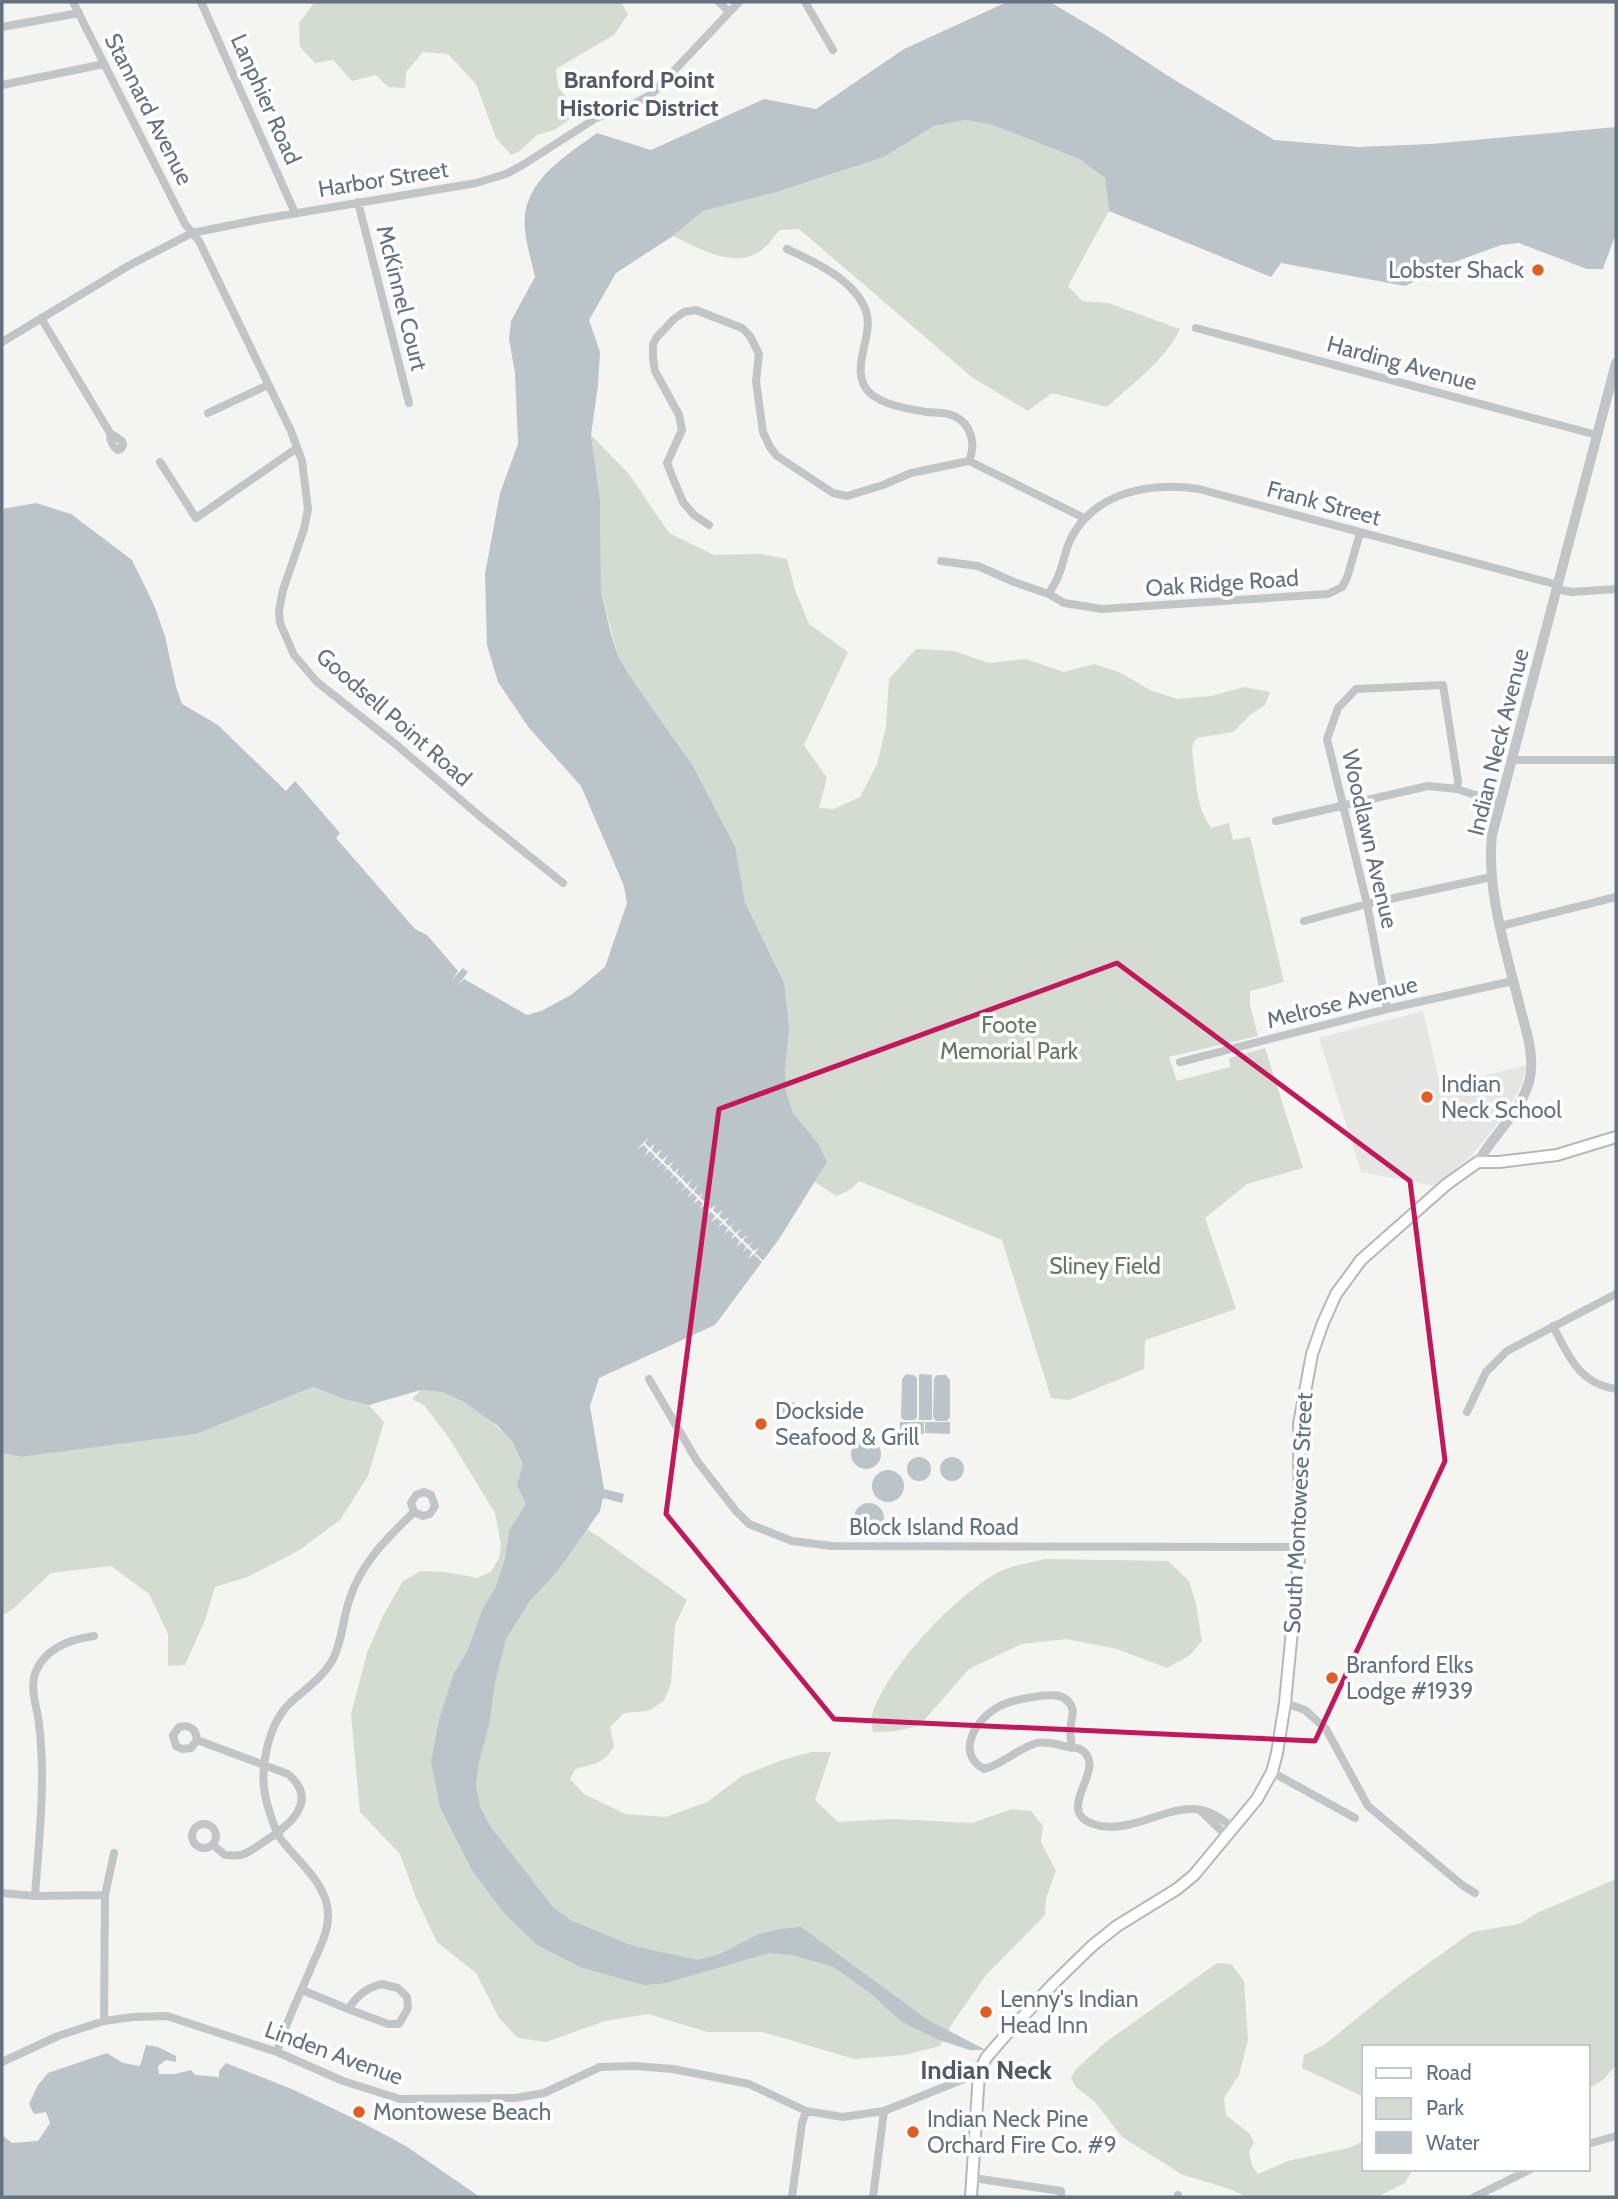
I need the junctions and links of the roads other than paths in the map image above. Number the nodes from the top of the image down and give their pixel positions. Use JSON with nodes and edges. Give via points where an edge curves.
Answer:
{"nodes":[{"id":1,"x":74,"y":2,"type":"edge"},
{"id":2,"x":201,"y":2,"type":"edge"},
{"id":3,"x":719,"y":2,"type":"edge"},
{"id":4,"x":740,"y":2,"type":"edge"},
{"id":5,"x":806,"y":2,"type":"edge"},
{"id":6,"x":729,"y":12,"type":"junction"},
{"id":7,"x":79,"y":13,"type":"junction"},
{"id":8,"x":2,"y":27,"type":"edge"},
{"id":9,"x":833,"y":50,"type":"dead end"},
{"id":10,"x":104,"y":64,"type":"junction"},
{"id":11,"x":2,"y":85,"type":"edge"},
{"id":12,"x":358,"y":202,"type":"junction"},
{"id":13,"x":295,"y":213,"type":"junction"},
{"id":14,"x":192,"y":233,"type":"junction"},
{"id":15,"x":788,"y":249,"type":"dead end"},
{"id":16,"x":41,"y":318,"type":"junction"},
{"id":17,"x":1196,"y":328,"type":"dead end"},
{"id":18,"x":2,"y":342,"type":"edge"},
{"id":19,"x":1616,"y":369,"type":"edge"},
{"id":20,"x":268,"y":385,"type":"junction"},
{"id":21,"x":409,"y":402,"type":"dead end"},
{"id":22,"x":208,"y":414,"type":"dead end"},
{"id":23,"x":110,"y":433,"type":"dead end"},
{"id":24,"x":1597,"y":435,"type":"junction"},
{"id":25,"x":297,"y":447,"type":"junction"},
{"id":26,"x":968,"y":461,"type":"junction"},
{"id":27,"x":160,"y":462,"type":"dead end"},
{"id":28,"x":1084,"y":518,"type":"junction"},
{"id":29,"x":709,"y":525,"type":"dead end"},
{"id":30,"x":1360,"y":533,"type":"junction"},
{"id":31,"x":941,"y":561,"type":"dead end"},
{"id":32,"x":1558,"y":587,"type":"junction"},
{"id":33,"x":1616,"y":589,"type":"edge"},
{"id":34,"x":1049,"y":594,"type":"junction"},
{"id":35,"x":1512,"y":760,"type":"junction"},
{"id":36,"x":1616,"y":761,"type":"edge"},
{"id":37,"x":1457,"y":789,"type":"junction"},
{"id":38,"x":1500,"y":803,"type":"junction"},
{"id":39,"x":1345,"y":805,"type":"junction"},
{"id":40,"x":1276,"y":821,"type":"dead end"},
{"id":41,"x":1491,"y":877,"type":"junction"},
{"id":42,"x":563,"y":883,"type":"dead end"},
{"id":43,"x":1616,"y":897,"type":"edge"},
{"id":44,"x":1367,"y":904,"type":"junction"},
{"id":45,"x":1304,"y":921,"type":"dead end"},
{"id":46,"x":1501,"y":926,"type":"junction"},
{"id":47,"x":1513,"y":981,"type":"junction"},
{"id":48,"x":1387,"y":1009,"type":"junction"},
{"id":49,"x":1180,"y":1062,"type":"dead end"},
{"id":50,"x":1616,"y":1137,"type":"edge"},
{"id":51,"x":1478,"y":1163,"type":"junction"},
{"id":52,"x":1616,"y":1294,"type":"edge"},
{"id":53,"x":1553,"y":1326,"type":"junction"},
{"id":54,"x":649,"y":1379,"type":"dead end"},
{"id":55,"x":1616,"y":1389,"type":"edge"},
{"id":56,"x":1467,"y":1412,"type":"dead end"},
{"id":57,"x":414,"y":1512,"type":"dead end"},
{"id":58,"x":1300,"y":1547,"type":"junction"},
{"id":59,"x":94,"y":1636,"type":"dead end"},
{"id":60,"x":1285,"y":1703,"type":"junction"},
{"id":61,"x":197,"y":1740,"type":"dead end"},
{"id":62,"x":1072,"y":1748,"type":"junction"},
{"id":63,"x":264,"y":1765,"type":"junction"},
{"id":64,"x":1272,"y":1772,"type":"junction"},
{"id":65,"x":1355,"y":1818,"type":"dead end"},
{"id":66,"x":1230,"y":1832,"type":"junction"},
{"id":67,"x":278,"y":1833,"type":"junction"},
{"id":68,"x":213,"y":1845,"type":"dead end"},
{"id":69,"x":114,"y":1853,"type":"dead end"},
{"id":70,"x":2,"y":1893,"type":"edge"},
{"id":71,"x":1475,"y":1893,"type":"dead end"},
{"id":72,"x":106,"y":1895,"type":"junction"},
{"id":73,"x":35,"y":1896,"type":"junction"},
{"id":74,"x":302,"y":1990,"type":"junction"},
{"id":75,"x":348,"y":2009,"type":"junction"},
{"id":76,"x":104,"y":2021,"type":"junction"},
{"id":77,"x":277,"y":2052,"type":"junction"},
{"id":78,"x":2,"y":2062,"type":"edge"},
{"id":79,"x":979,"y":2073,"type":"junction"},
{"id":80,"x":806,"y":2111,"type":"junction"},
{"id":81,"x":884,"y":2111,"type":"junction"},
{"id":82,"x":1616,"y":2136,"type":"edge"},
{"id":83,"x":1590,"y":2143,"type":"edge"},
{"id":84,"x":1527,"y":2171,"type":"edge"},
{"id":85,"x":973,"y":2178,"type":"junction"},
{"id":86,"x":792,"y":2197,"type":"edge"},
{"id":87,"x":873,"y":2197,"type":"edge"},
{"id":88,"x":971,"y":2197,"type":"edge"},
{"id":89,"x":1061,"y":2197,"type":"edge"},
{"id":90,"x":1474,"y":2197,"type":"edge"}],
"edges":[{"from":1,"to":7,"type":"street","name":"Stannard Avenue"},
{"from":2,"to":13,"type":"street","name":"Lanphier Road"},
{"from":3,"to":6,"type":"street"},
{"from":4,"to":6,"type":"street","name":"Harbor Street"},
{"from":5,"to":9,"type":"street"},
{"from":6,"to":12,"type":"street","name":"Harbor Street","via":[[652,94],[596,118],[522,166],[475,183]]},
{"from":7,"to":8,"type":"street"},
{"from":7,"to":10,"type":"street","name":"Stannard Avenue"},
{"from":10,"to":11,"type":"street"},
{"from":10,"to":14,"type":"street","name":"Stannard Avenue"},
{"from":12,"to":13,"type":"street","name":"Harbor Street"},
{"from":12,"to":21,"type":"street","name":"McKinnel Court"},
{"from":13,"to":14,"type":"street","name":"Harbor Street"},
{"from":14,"to":16,"type":"street","name":"Harbor Street"},
{"from":14,"to":20,"type":"street","name":"Goodsell Point Road"},
{"from":15,"to":26,"type":"street","via":[[835,275],[861,300],[868,321],[860,371],[866,388],[891,404],[960,420],[973,441]]},
{"from":16,"to":18,"type":"street","name":"Harbor Street"},
{"from":16,"to":23,"type":"street"},
{"from":17,"to":24,"type":"street","name":"Harding Avenue"},
{"from":19,"to":24,"type":"street","name":"Indian Neck Avenue"},
{"from":20,"to":22,"type":"street"},
{"from":20,"to":25,"type":"street","name":"Goodsell Point Road"},
{"from":24,"to":32,"type":"street","name":"Indian Neck Avenue"},
{"from":25,"to":27,"type":"street","via":[[196,518]]},
{"from":25,"to":42,"type":"street","name":"Goodsell Point Road","via":[[308,509],[279,611],[294,654],[317,682]]},
{"from":26,"to":28,"type":"street"},
{"from":26,"to":29,"type":"street","via":[[911,472],[847,496],[833,493],[770,447],[763,432],[756,381],[759,354],[750,336],[729,322],[696,310],[684,312],[657,337],[653,358],[682,430],[667,463],[683,502]]},
{"from":28,"to":30,"type":"street","name":"Frank Street","via":[[1129,492],[1181,486]]},
{"from":28,"to":34,"type":"street","via":[[1066,548]]},
{"from":30,"to":32,"type":"street","name":"Frank Street"},
{"from":30,"to":34,"type":"street","name":"Oak Ridge Road","via":[[1342,587],[1328,594],[1102,609],[1064,603]]},
{"from":31,"to":34,"type":"street","name":"Oak Ridge Road","via":[[978,566]]},
{"from":32,"to":33,"type":"street","name":"Frank Street","via":[[1572,592]]},
{"from":32,"to":35,"type":"street","name":"Indian Neck Avenue"},
{"from":35,"to":36,"type":"street"},
{"from":35,"to":38,"type":"street","name":"Indian Neck Avenue"},
{"from":37,"to":38,"type":"street"},
{"from":37,"to":39,"type":"street","via":[[1428,786]]},
{"from":37,"to":39,"type":"street","name":"Woodlawn Avenue","via":[[1443,685],[1356,689],[1338,708],[1327,739]]},
{"from":38,"to":41,"type":"street","name":"Indian Neck Avenue","via":[[1492,835]]},
{"from":39,"to":40,"type":"street"},
{"from":39,"to":44,"type":"street","name":"Woodlawn Avenue"},
{"from":41,"to":44,"type":"street"},
{"from":41,"to":46,"type":"street","name":"Indian Neck Avenue"},
{"from":43,"to":46,"type":"street"},
{"from":44,"to":45,"type":"street"},
{"from":44,"to":48,"type":"street","name":"Woodlawn Avenue"},
{"from":46,"to":47,"type":"street","name":"Indian Neck Avenue"},
{"from":47,"to":48,"type":"street","name":"Melrose Avenue"},
{"from":47,"to":51,"type":"street","name":"Indian Neck Avenue","via":[[1531,1072],[1518,1107]]},
{"from":48,"to":49,"type":"street","name":"Melrose Avenue"},
{"from":50,"to":51,"type":"main road","via":[[1557,1155]]},
{"from":51,"to":58,"type":"main road","name":"South Montowese Street","via":[[1435,1193],[1361,1260],[1329,1309],[1312,1354],[1298,1433]]},
{"from":52,"to":53,"type":"street"},
{"from":53,"to":55,"type":"street","via":[[1576,1367],[1591,1380]]},
{"from":53,"to":56,"type":"street","via":[[1497,1360],[1486,1372]]},
{"from":54,"to":58,"type":"street","name":"Block Island Road","via":[[698,1461],[736,1511],[748,1524],[792,1541],[832,1546]]},
{"from":57,"to":63,"type":"street","via":[[379,1547],[357,1580],[335,1656],[286,1707]]},
{"from":58,"to":60,"type":"main road","name":"South Montowese Street"},
{"from":59,"to":73,"type":"street","via":[[61,1644],[44,1658],[32,1685],[43,1779]]},
{"from":60,"to":64,"type":"main road","name":"South Montowese Street"},
{"from":60,"to":71,"type":"street","via":[[1305,1710],[1326,1728],[1368,1806]]},
{"from":61,"to":63,"type":"street"},
{"from":62,"to":62,"type":"street","via":[[1040,1742],[985,1769],[970,1755],[977,1724],[1000,1706],[1056,1695],[1066,1699],[1073,1711]]},
{"from":62,"to":66,"type":"street","via":[[1080,1749],[1090,1766],[1078,1795],[1077,1807],[1083,1818],[1097,1825],[1122,1827],[1200,1810],[1216,1815]]},
{"from":63,"to":67,"type":"street","via":[[265,1799]]},
{"from":63,"to":67,"type":"street","via":[[288,1774],[301,1795],[294,1819]]},
{"from":64,"to":65,"type":"street"},
{"from":64,"to":66,"type":"main road","name":"South Montowese Street"},
{"from":66,"to":79,"type":"main road","name":"South Montowese Street","via":[[1194,1875],[1092,1946],[990,2053]]},
{"from":67,"to":68,"type":"street","via":[[243,1855],[225,1855]]},
{"from":67,"to":74,"type":"street","via":[[320,1888],[328,1911],[325,1935]]},
{"from":69,"to":72,"type":"street"},
{"from":70,"to":73,"type":"street"},
{"from":72,"to":73,"type":"street"},
{"from":72,"to":76,"type":"street"},
{"from":74,"to":75,"type":"street"},
{"from":74,"to":77,"type":"street"},
{"from":75,"to":75,"type":"street","via":[[399,2024],[408,2008],[407,1997],[398,1988],[382,1984],[358,1995]]},
{"from":76,"to":77,"type":"street","name":"Linden Avenue","via":[[167,2016]]},
{"from":76,"to":78,"type":"street","name":"Linden Avenue"},
{"from":77,"to":80,"type":"street","name":"Linden Avenue","via":[[343,2081],[400,2099],[515,2098],[544,2093],[600,2067],[635,2066],[749,2084]]},
{"from":79,"to":81,"type":"street","name":"Linden Avenue"},
{"from":79,"to":85,"type":"main road"},
{"from":80,"to":81,"type":"street","name":"Linden Avenue","via":[[843,2118]]},
{"from":80,"to":86,"type":"street"},
{"from":81,"to":87,"type":"street"},
{"from":82,"to":83,"type":"street"},
{"from":84,"to":90,"type":"street"},
{"from":85,"to":88,"type":"main road"},
{"from":85,"to":89,"type":"street","via":[[1061,2191]]}]}
